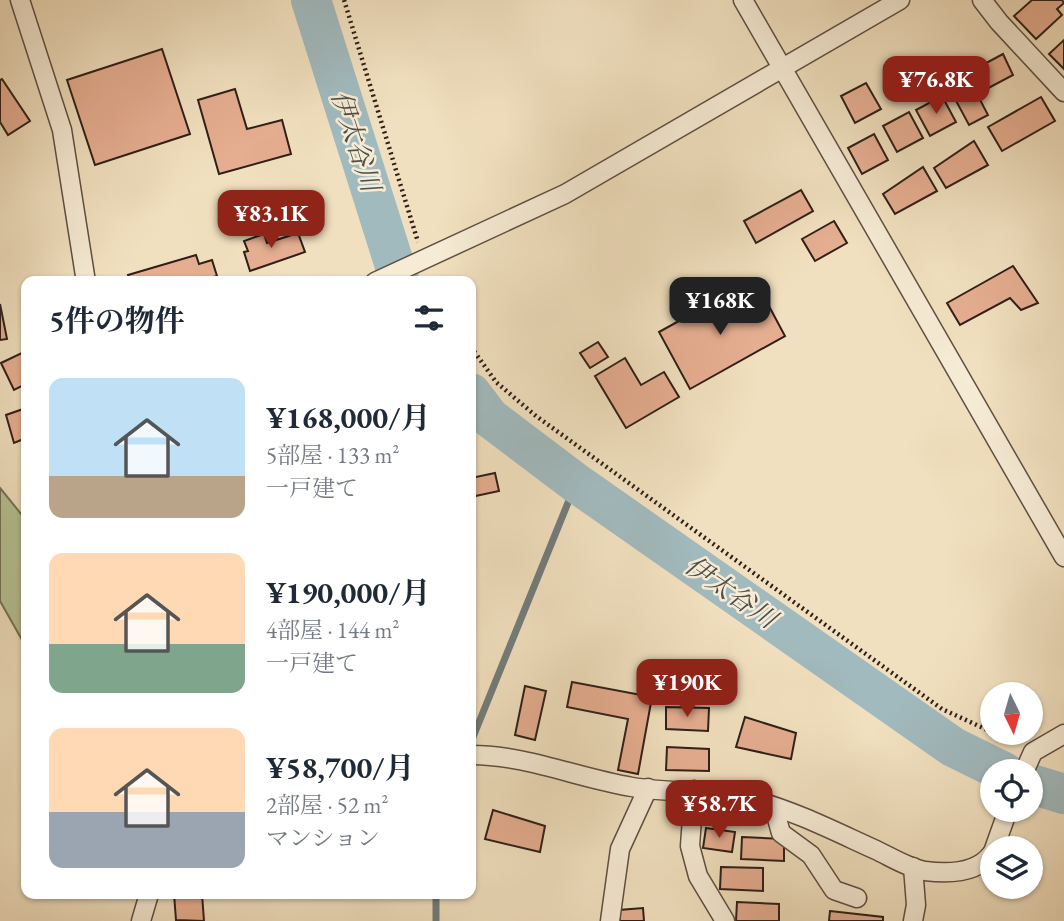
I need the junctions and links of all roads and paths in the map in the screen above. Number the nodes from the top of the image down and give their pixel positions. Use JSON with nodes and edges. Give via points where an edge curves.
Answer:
{"nodes":[{"id":1,"x":20,"y":0,"type":"edge"},
{"id":2,"x":344,"y":0,"type":"edge"},
{"id":3,"x":743,"y":0,"type":"edge"},
{"id":4,"x":900,"y":0,"type":"edge"},
{"id":5,"x":982,"y":0,"type":"edge"},
{"id":6,"x":781,"y":69,"type":"junction"},
{"id":7,"x":1064,"y":92,"type":"edge"},
{"id":8,"x":422,"y":261,"type":"junction"},
{"id":9,"x":85,"y":276,"type":"edge"},
{"id":10,"x":389,"y":276,"type":"edge"},
{"id":11,"x":476,"y":354,"type":"edge"},
{"id":12,"x":1064,"y":557,"type":"edge"},
{"id":13,"x":980,"y":726,"type":"edge"},
{"id":14,"x":1064,"y":734,"type":"edge"},
{"id":15,"x":476,"y":755,"type":"edge"},
{"id":16,"x":1030,"y":759,"type":"edge"},
{"id":17,"x":648,"y":788,"type":"junction"},
{"id":18,"x":694,"y":790,"type":"junction"},
{"id":19,"x":774,"y":808,"type":"junction"},
{"id":20,"x":980,"y":864,"type":"edge"},
{"id":21,"x":913,"y":867,"type":"junction"},
{"id":22,"x":857,"y":898,"type":"dead end"},
{"id":23,"x":148,"y":899,"type":"edge"},
{"id":24,"x":141,"y":921,"type":"edge"},
{"id":25,"x":610,"y":921,"type":"edge"},
{"id":26,"x":725,"y":921,"type":"edge"},
{"id":27,"x":913,"y":921,"type":"edge"}],
"edges":[{"from":1,"to":9,"type":"street","via":[[62,130]]},
{"from":2,"to":8,"type":"path"},
{"from":3,"to":6,"type":"street"},
{"from":4,"to":6,"type":"street"},
{"from":5,"to":7,"type":"street"},
{"from":6,"to":8,"type":"street","via":[[565,194]]},
{"from":6,"to":12,"type":"street"},
{"from":8,"to":10,"type":"street"},
{"from":11,"to":13,"type":"path","via":[[496,382],[536,416],[942,709]]},
{"from":14,"to":16,"type":"street","via":[[1033,752]]},
{"from":15,"to":17,"type":"street"},
{"from":17,"to":18,"type":"street"},
{"from":17,"to":25,"type":"street","via":[[620,849]]},
{"from":18,"to":19,"type":"street"},
{"from":18,"to":26,"type":"street","via":[[690,846],[698,876]]},
{"from":19,"to":21,"type":"street"},
{"from":19,"to":22,"type":"street","via":[[782,834],[811,855],[834,890]]},
{"from":20,"to":21,"type":"street","via":[[945,873]]},
{"from":21,"to":27,"type":"street"},
{"from":23,"to":24,"type":"street"}]}
